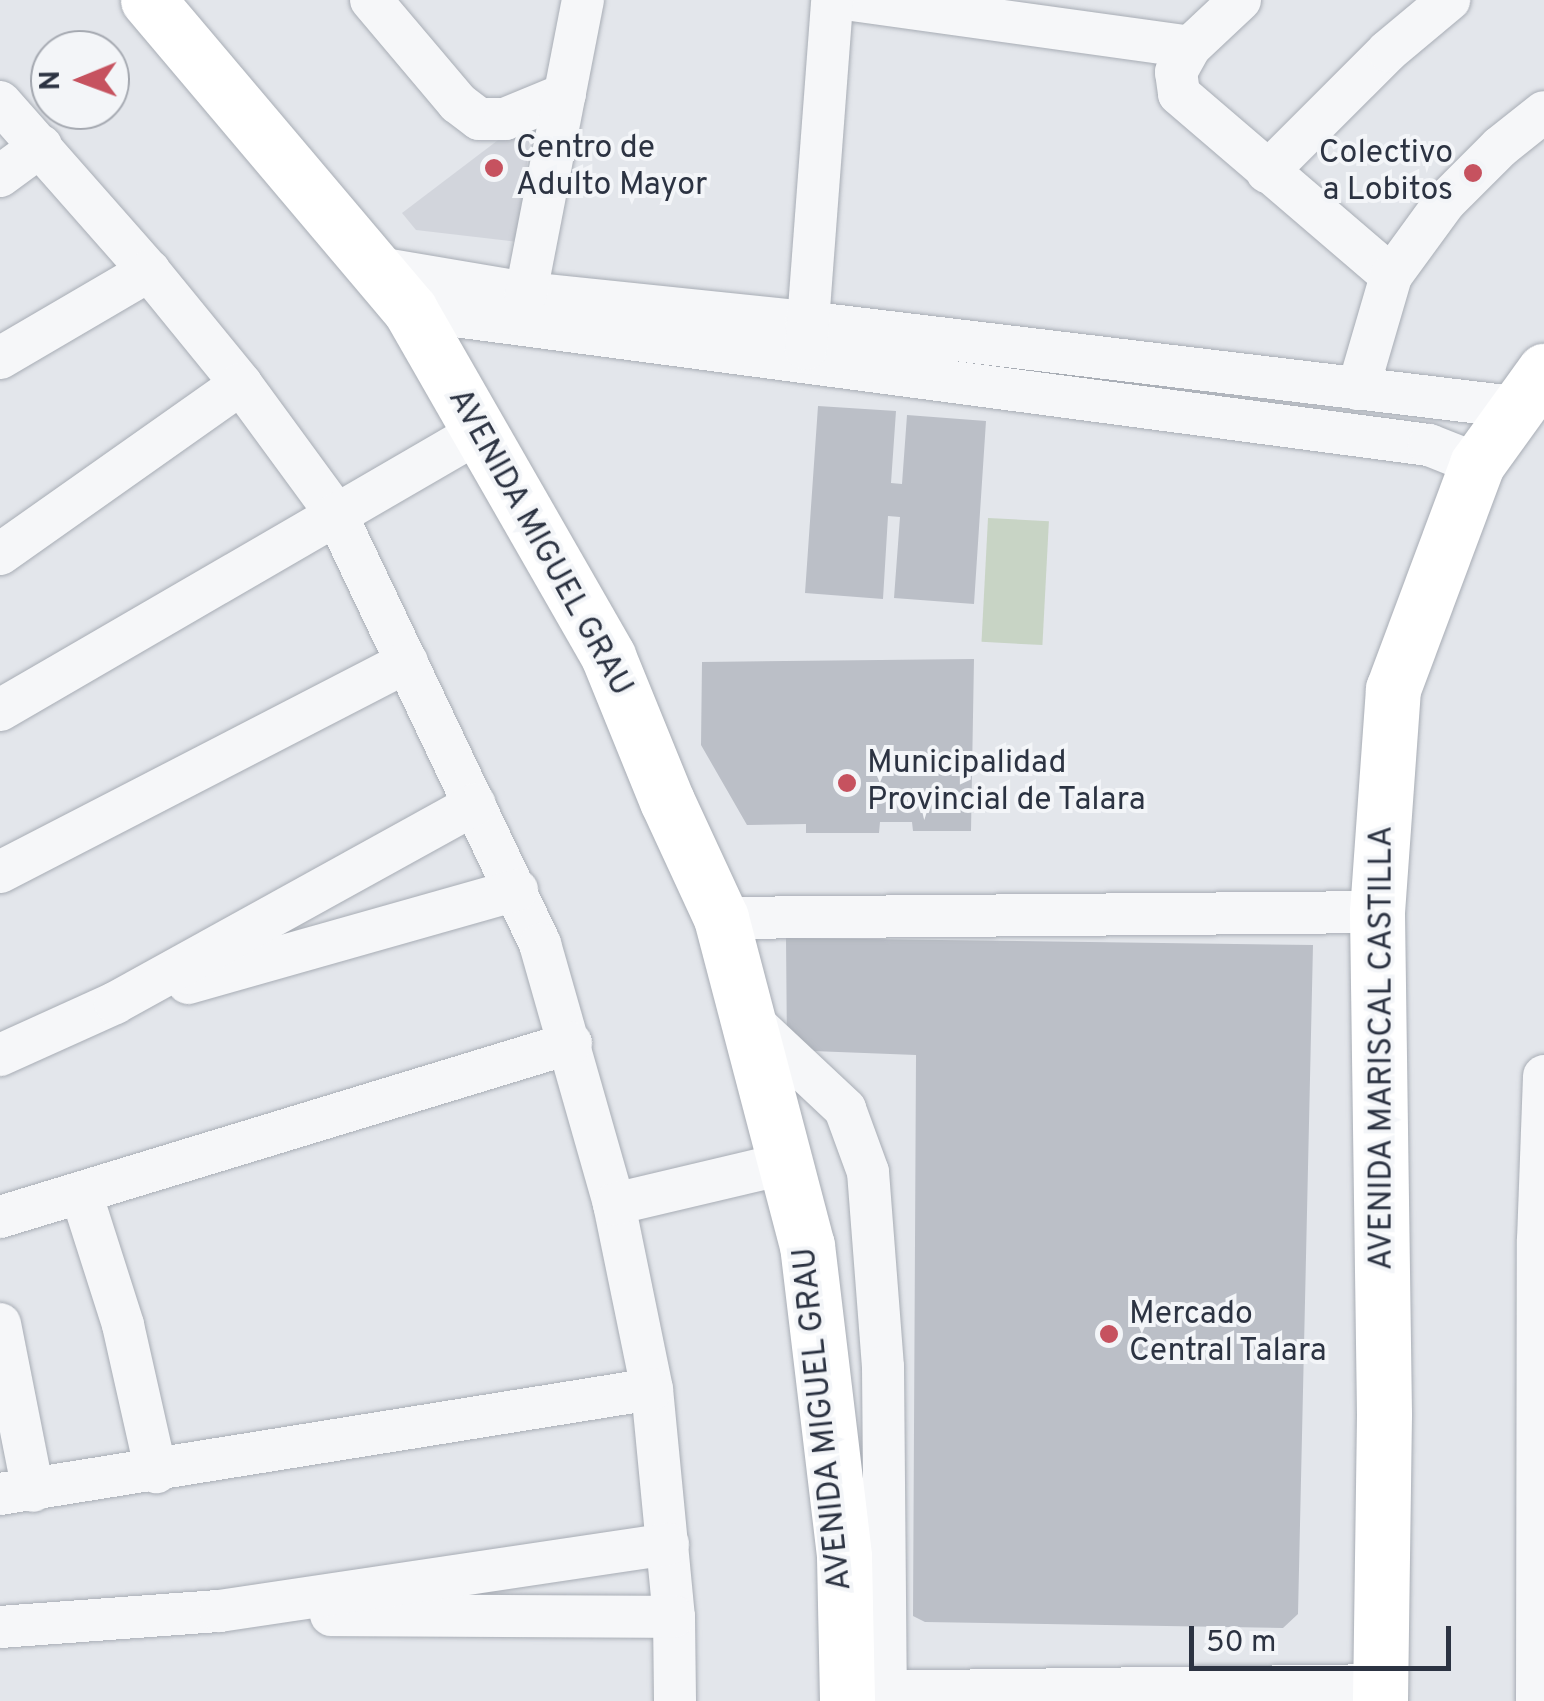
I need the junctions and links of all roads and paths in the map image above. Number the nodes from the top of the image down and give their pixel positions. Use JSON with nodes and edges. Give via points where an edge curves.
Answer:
{"nodes":[{"id":1,"x":148,"y":0,"type":"edge"},
{"id":2,"x":372,"y":0,"type":"edge"},
{"id":3,"x":583,"y":0,"type":"edge"},
{"id":4,"x":832,"y":0,"type":"edge"},
{"id":5,"x":852,"y":0,"type":"edge"},
{"id":6,"x":1240,"y":0,"type":"edge"},
{"id":7,"x":1449,"y":0,"type":"edge"},
{"id":8,"x":1190,"y":47,"type":"junction"},
{"id":9,"x":565,"y":94,"type":"junction"},
{"id":10,"x":0,"y":102,"type":"edge"},
{"id":11,"x":1544,"y":112,"type":"edge"},
{"id":12,"x":42,"y":146,"type":"junction"},
{"id":13,"x":1267,"y":172,"type":"junction"},
{"id":14,"x":0,"y":176,"type":"edge"},
{"id":15,"x":149,"y":271,"type":"junction"},
{"id":16,"x":1391,"y":276,"type":"junction"},
{"id":17,"x":394,"y":289,"type":"junction"},
{"id":18,"x":526,"y":294,"type":"junction"},
{"id":19,"x":806,"y":341,"type":"junction"},
{"id":20,"x":0,"y":358,"type":"edge"},
{"id":21,"x":242,"y":384,"type":"junction"},
{"id":22,"x":1529,"y":389,"type":"edge"},
{"id":23,"x":1358,"y":390,"type":"junction"},
{"id":24,"x":481,"y":430,"type":"junction"},
{"id":25,"x":1477,"y":464,"type":"junction"},
{"id":26,"x":336,"y":514,"type":"junction"},
{"id":27,"x":0,"y":554,"type":"edge"},
{"id":28,"x":407,"y":662,"type":"junction"},
{"id":29,"x":0,"y":710,"type":"edge"},
{"id":30,"x":476,"y":804,"type":"junction"},
{"id":31,"x":0,"y":872,"type":"edge"},
{"id":32,"x":516,"y":890,"type":"junction"},
{"id":33,"x":315,"y":894,"type":"junction"},
{"id":34,"x":1377,"y":912,"type":"junction"},
{"id":35,"x":720,"y":918,"type":"junction"},
{"id":36,"x":338,"y":940,"type":"junction"},
{"id":37,"x":115,"y":1003,"type":"junction"},
{"id":38,"x":744,"y":1014,"type":"junction"},
{"id":39,"x":571,"y":1042,"type":"junction"},
{"id":40,"x":0,"y":1055,"type":"edge"},
{"id":41,"x":1544,"y":1076,"type":"edge"},
{"id":42,"x":787,"y":1163,"type":"junction"},
{"id":43,"x":81,"y":1193,"type":"junction"},
{"id":44,"x":614,"y":1204,"type":"junction"},
{"id":45,"x":0,"y":1218,"type":"edge"},
{"id":46,"x":1541,"y":1240,"type":"edge"},
{"id":47,"x":0,"y":1324,"type":"edge"},
{"id":48,"x":652,"y":1388,"type":"junction"},
{"id":49,"x":1541,"y":1410,"type":"edge"},
{"id":50,"x":156,"y":1472,"type":"junction"},
{"id":51,"x":17,"y":1493,"type":"edge"},
{"id":52,"x":668,"y":1544,"type":"junction"},
{"id":53,"x":1542,"y":1580,"type":"edge"},
{"id":54,"x":220,"y":1611,"type":"junction"},
{"id":55,"x":674,"y":1617,"type":"junction"},
{"id":56,"x":2,"y":1629,"type":"edge"},
{"id":57,"x":1382,"y":1693,"type":"edge"},
{"id":58,"x":860,"y":1695,"type":"edge"},
{"id":59,"x":675,"y":1701,"type":"edge"},
{"id":60,"x":1537,"y":1701,"type":"edge"}],
"edges":[{"from":1,"to":17,"type":"main road","name":"AVENIDA MIGUEL GRAU"},
{"from":2,"to":9,"type":"street","via":[[479,119],[505,119]]},
{"from":3,"to":9,"type":"street"},
{"from":4,"to":19,"type":"street"},
{"from":5,"to":8,"type":"street"},
{"from":6,"to":8,"type":"street"},
{"from":7,"to":13,"type":"street"},
{"from":8,"to":13,"type":"street","via":[[1176,72],[1180,94]]},
{"from":9,"to":18,"type":"street"},
{"from":10,"to":12,"type":"street"},
{"from":11,"to":16,"type":"street","via":[[1446,202]]},
{"from":12,"to":14,"type":"street"},
{"from":12,"to":15,"type":"street"},
{"from":13,"to":16,"type":"street"},
{"from":15,"to":20,"type":"street"},
{"from":15,"to":21,"type":"street"},
{"from":16,"to":23,"type":"street"},
{"from":17,"to":18,"type":"street"},
{"from":17,"to":19,"type":"street"},
{"from":17,"to":24,"type":"main road","name":"AVENIDA MIGUEL GRAU"},
{"from":18,"to":19,"type":"street"},
{"from":19,"to":23,"type":"street"},
{"from":19,"to":25,"type":"street","via":[[1076,402],[1429,445]]},
{"from":21,"to":26,"type":"street"},
{"from":21,"to":27,"type":"street"},
{"from":22,"to":23,"type":"street"},
{"from":22,"to":25,"type":"main road","name":"AVENIDA MARISCAL CASTILLA"},
{"from":24,"to":26,"type":"street"},
{"from":24,"to":35,"type":"main road","name":"AVENIDA MIGUEL GRAU","via":[[608,656]]},
{"from":25,"to":34,"type":"main road","name":"AVENIDA MARISCAL CASTILLA","via":[[1393,689]]},
{"from":26,"to":28,"type":"street"},
{"from":26,"to":29,"type":"street"},
{"from":28,"to":30,"type":"street"},
{"from":28,"to":31,"type":"street"},
{"from":30,"to":32,"type":"street"},
{"from":30,"to":33,"type":"street"},
{"from":32,"to":36,"type":"street"},
{"from":32,"to":39,"type":"street"},
{"from":33,"to":36,"type":"street"},
{"from":33,"to":37,"type":"street"},
{"from":34,"to":35,"type":"street"},
{"from":34,"to":57,"type":"main road","name":"AVENIDA MARISCAL CASTILLA"},
{"from":35,"to":38,"type":"main road","name":"AVENIDA MIGUEL GRAU"},
{"from":36,"to":37,"type":"street"},
{"from":37,"to":40,"type":"street"},
{"from":38,"to":42,"type":"main road","name":"AVENIDA MIGUEL GRAU"},
{"from":38,"to":58,"type":"street","via":[[845,1108],[868,1172],[883,1367]]},
{"from":39,"to":43,"type":"street"},
{"from":39,"to":44,"type":"street"},
{"from":41,"to":46,"type":"street"},
{"from":42,"to":44,"type":"street"},
{"from":42,"to":58,"type":"main road","name":"AVENIDA MIGUEL GRAU","via":[[807,1245]]},
{"from":43,"to":45,"type":"street"},
{"from":43,"to":50,"type":"street","via":[[122,1325]]},
{"from":44,"to":48,"type":"street"},
{"from":46,"to":49,"type":"street"},
{"from":47,"to":51,"type":"street"},
{"from":48,"to":50,"type":"street"},
{"from":48,"to":52,"type":"street"},
{"from":49,"to":53,"type":"street"},
{"from":50,"to":51,"type":"street"},
{"from":52,"to":54,"type":"street"},
{"from":52,"to":55,"type":"street"},
{"from":53,"to":60,"type":"street"},
{"from":54,"to":55,"type":"street"},
{"from":54,"to":56,"type":"street"},
{"from":55,"to":59,"type":"street"},
{"from":57,"to":58,"type":"street"}]}
